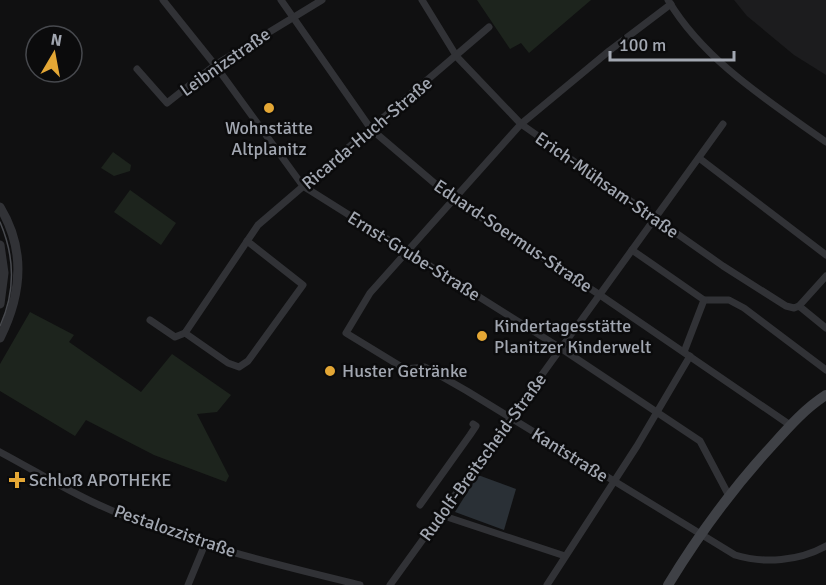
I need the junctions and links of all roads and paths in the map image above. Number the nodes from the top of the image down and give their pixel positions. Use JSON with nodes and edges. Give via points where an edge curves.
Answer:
{"nodes":[{"id":1,"x":163,"y":0,"type":"edge"},
{"id":2,"x":281,"y":0,"type":"edge"},
{"id":3,"x":322,"y":0,"type":"edge"},
{"id":4,"x":422,"y":0,"type":"edge"},
{"id":5,"x":669,"y":2,"type":"edge"},
{"id":6,"x":290,"y":17,"type":"junction"},
{"id":7,"x":489,"y":27,"type":"dead end"},
{"id":8,"x":457,"y":57,"type":"junction"},
{"id":9,"x":215,"y":65,"type":"junction"},
{"id":10,"x":138,"y":69,"type":"dead end"},
{"id":11,"x":521,"y":124,"type":"junction"},
{"id":12,"x":723,"y":124,"type":"dead end"},
{"id":13,"x":371,"y":129,"type":"junction"},
{"id":14,"x":826,"y":142,"type":"edge"},
{"id":15,"x":699,"y":158,"type":"junction"},
{"id":16,"x":303,"y":186,"type":"junction"},
{"id":17,"x":453,"y":200,"type":"junction"},
{"id":18,"x":0,"y":207,"type":"edge"},
{"id":19,"x":655,"y":219,"type":"junction"},
{"id":20,"x":247,"y":241,"type":"junction"},
{"id":21,"x":0,"y":244,"type":"edge"},
{"id":22,"x":632,"y":250,"type":"junction"},
{"id":23,"x":407,"y":252,"type":"junction"},
{"id":24,"x":826,"y":255,"type":"edge"},
{"id":25,"x":826,"y":276,"type":"edge"},
{"id":26,"x":600,"y":295,"type":"junction"},
{"id":27,"x":704,"y":300,"type":"junction"},
{"id":28,"x":0,"y":304,"type":"edge"},
{"id":29,"x":799,"y":306,"type":"junction"},
{"id":30,"x":150,"y":320,"type":"dead end"},
{"id":31,"x":826,"y":328,"type":"edge"},
{"id":32,"x":185,"y":333,"type":"junction"},
{"id":33,"x":0,"y":338,"type":"edge"},
{"id":34,"x":562,"y":349,"type":"junction"},
{"id":35,"x":687,"y":354,"type":"junction"},
{"id":36,"x":826,"y":370,"type":"edge"},
{"id":37,"x":826,"y":395,"type":"edge"},
{"id":38,"x":656,"y":413,"type":"junction"},
{"id":39,"x":510,"y":418,"type":"junction"},
{"id":40,"x":473,"y":424,"type":"dead end"},
{"id":41,"x":790,"y":425,"type":"junction"},
{"id":42,"x":0,"y":452,"type":"edge"},
{"id":43,"x":614,"y":482,"type":"junction"},
{"id":44,"x":728,"y":494,"type":"junction"},
{"id":45,"x":420,"y":505,"type":"dead end"},
{"id":46,"x":441,"y":515,"type":"junction"},
{"id":47,"x":698,"y":535,"type":"junction"},
{"id":48,"x":205,"y":544,"type":"junction"},
{"id":49,"x":826,"y":546,"type":"edge"},
{"id":50,"x":565,"y":556,"type":"junction"},
{"id":51,"x":188,"y":585,"type":"edge"},
{"id":52,"x":360,"y":585,"type":"edge"},
{"id":53,"x":390,"y":585,"type":"edge"},
{"id":54,"x":547,"y":585,"type":"edge"},
{"id":55,"x":668,"y":585,"type":"edge"}],
"edges":[{"from":1,"to":9,"type":"street","name":"Ernst-Grube-Straße"},
{"from":2,"to":6,"type":"street","name":"Eduard-Soermus-Straße"},
{"from":3,"to":6,"type":"street","name":"Leibnizstraße"},
{"from":4,"to":8,"type":"street","name":"Erich-Mühsam-Straße"},
{"from":5,"to":11,"type":"street"},
{"from":5,"to":14,"type":"street","via":[[700,41],[746,84]]},
{"from":6,"to":9,"type":"street","name":"Leibnizstraße"},
{"from":6,"to":13,"type":"street","name":"Eduard-Soermus-Straße"},
{"from":7,"to":8,"type":"street","name":"Ricarda-Huch-Straße"},
{"from":8,"to":11,"type":"street","name":"Erich-Mühsam-Straße"},
{"from":8,"to":13,"type":"street","name":"Ricarda-Huch-Straße"},
{"from":9,"to":10,"type":"street","name":"Leibnizstraße","via":[[167,103]]},
{"from":9,"to":16,"type":"street","name":"Ernst-Grube-Straße"},
{"from":11,"to":17,"type":"street"},
{"from":11,"to":19,"type":"street","name":"Erich-Mühsam-Straße"},
{"from":12,"to":15,"type":"street","name":"Rudolf-Breitscheid-Straße"},
{"from":13,"to":16,"type":"street","name":"Ricarda-Huch-Straße"},
{"from":13,"to":17,"type":"street","name":"Eduard-Soermus-Straße"},
{"from":15,"to":19,"type":"street","name":"Rudolf-Breitscheid-Straße"},
{"from":15,"to":24,"type":"street"},
{"from":16,"to":20,"type":"street","name":"Ricarda-Huch-Straße","via":[[258,225]]},
{"from":16,"to":23,"type":"street","name":"Ernst-Grube-Straße"},
{"from":17,"to":23,"type":"street"},
{"from":17,"to":26,"type":"street","name":"Eduard-Soermus-Straße"},
{"from":18,"to":33,"type":"street","via":[[12,232],[19,261],[16,299]]},
{"from":19,"to":22,"type":"street","name":"Rudolf-Breitscheid-Straße"},
{"from":19,"to":29,"type":"street","name":"Erich-Mühsam-Straße","via":[[786,306]]},
{"from":20,"to":32,"type":"street","name":"Ricarda-Huch-Straße"},
{"from":20,"to":32,"type":"street","via":[[303,285],[248,361],[239,367]]},
{"from":21,"to":28,"type":"street","via":[[4,273]]},
{"from":22,"to":26,"type":"street","name":"Rudolf-Breitscheid-Straße"},
{"from":22,"to":27,"type":"street"},
{"from":23,"to":34,"type":"street","name":"Ernst-Grube-Straße"},
{"from":23,"to":39,"type":"street","name":"Kantstraße","via":[[370,293],[346,333],[405,369],[424,367]]},
{"from":25,"to":29,"type":"street"},
{"from":26,"to":34,"type":"street","name":"Rudolf-Breitscheid-Straße"},
{"from":26,"to":35,"type":"street","name":"Eduard-Soermus-Straße"},
{"from":27,"to":35,"type":"street"},
{"from":27,"to":36,"type":"street","via":[[729,300],[744,308]]},
{"from":29,"to":31,"type":"street","name":"Erich-Mühsam-Straße"},
{"from":30,"to":32,"type":"street","via":[[175,337]]},
{"from":34,"to":38,"type":"street","name":"Ernst-Grube-Straße"},
{"from":34,"to":39,"type":"street","name":"Rudolf-Breitscheid-Straße"},
{"from":35,"to":38,"type":"street"},
{"from":35,"to":41,"type":"street","name":"Eduard-Soermus-Straße"},
{"from":37,"to":41,"type":"main road"},
{"from":38,"to":43,"type":"street"},
{"from":38,"to":44,"type":"street","name":"Ernst-Grube-Straße","via":[[700,441]]},
{"from":39,"to":43,"type":"street","name":"Kantstraße"},
{"from":39,"to":46,"type":"street","name":"Rudolf-Breitscheid-Straße"},
{"from":40,"to":45,"type":"street","name":"Rudolf-Breitscheid-Straße","via":[[476,426]]},
{"from":41,"to":44,"type":"main road"},
{"from":42,"to":48,"type":"street","name":"Pestalozzistraße","via":[[97,504]]},
{"from":43,"to":47,"type":"street","name":"Kantstraße"},
{"from":43,"to":50,"type":"street"},
{"from":44,"to":47,"type":"main road"},
{"from":46,"to":50,"type":"street"},
{"from":46,"to":53,"type":"street","name":"Rudolf-Breitscheid-Straße"},
{"from":47,"to":49,"type":"street","name":"Kantstraße","via":[[735,555],[758,560],[800,557]]},
{"from":47,"to":55,"type":"main road"},
{"from":48,"to":51,"type":"street"},
{"from":48,"to":52,"type":"street","name":"Pestalozzistraße"},
{"from":50,"to":54,"type":"street"}]}
